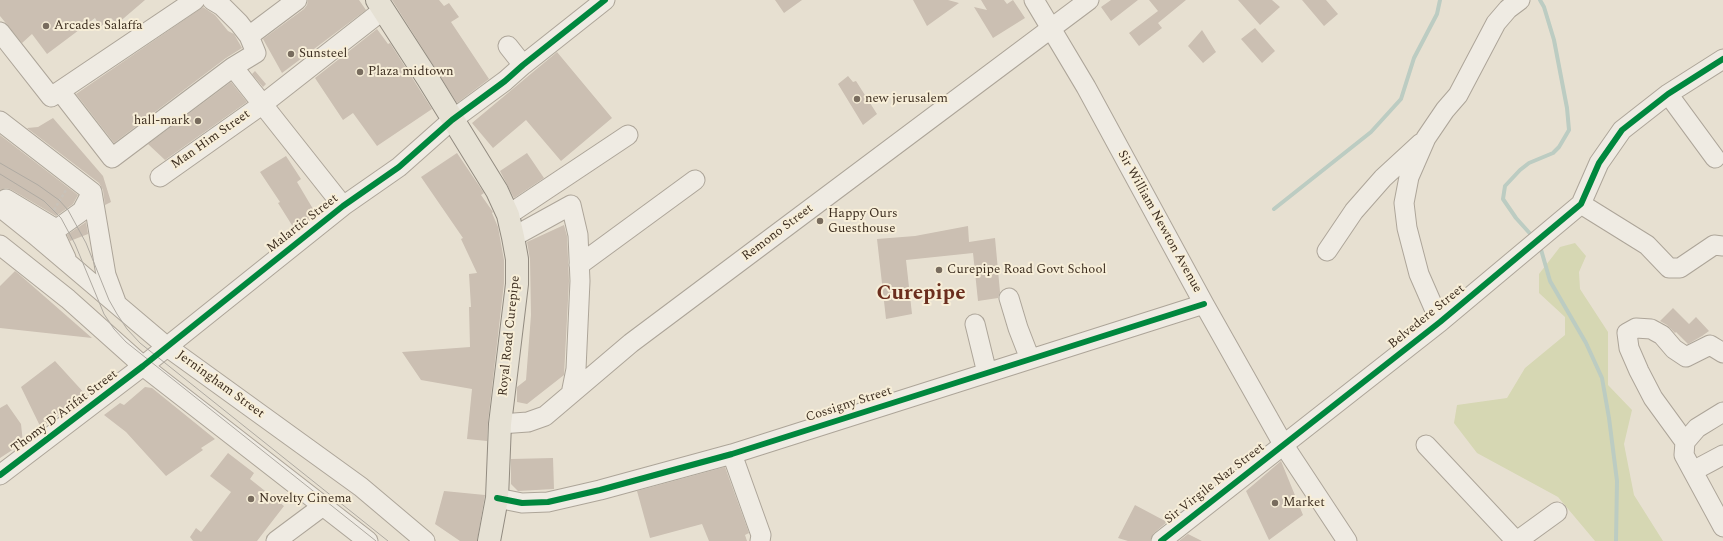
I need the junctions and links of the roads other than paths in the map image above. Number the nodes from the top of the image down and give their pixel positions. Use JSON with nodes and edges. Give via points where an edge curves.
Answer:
{"nodes":[{"id":1,"x":196,"y":0,"type":"edge"},
{"id":2,"x":212,"y":0,"type":"edge"},
{"id":3,"x":297,"y":0,"type":"edge"},
{"id":4,"x":605,"y":0,"type":"edge"},
{"id":5,"x":1034,"y":0,"type":"edge"},
{"id":6,"x":1089,"y":0,"type":"edge"},
{"id":7,"x":1520,"y":0,"type":"edge"},
{"id":8,"x":380,"y":5,"type":"edge"},
{"id":9,"x":1051,"y":27,"type":"junction"},
{"id":10,"x":0,"y":32,"type":"edge"},
{"id":11,"x":250,"y":36,"type":"junction"},
{"id":12,"x":508,"y":46,"type":"dead end"},
{"id":13,"x":1723,"y":58,"type":"edge"},
{"id":14,"x":523,"y":65,"type":"junction"},
{"id":15,"x":233,"y":67,"type":"junction"},
{"id":16,"x":60,"y":91,"type":"junction"},
{"id":17,"x":1668,"y":94,"type":"junction"},
{"id":18,"x":263,"y":104,"type":"junction"},
{"id":19,"x":452,"y":120,"type":"junction"},
{"id":20,"x":0,"y":121,"type":"edge"},
{"id":21,"x":628,"y":135,"type":"dead end"},
{"id":22,"x":1426,"y":138,"type":"junction"},
{"id":23,"x":1715,"y":158,"type":"dead end"},
{"id":24,"x":160,"y":177,"type":"dead end"},
{"id":25,"x":695,"y":180,"type":"dead end"},
{"id":26,"x":92,"y":192,"type":"junction"},
{"id":27,"x":0,"y":195,"type":"edge"},
{"id":28,"x":1581,"y":204,"type":"junction"},
{"id":29,"x":343,"y":206,"type":"junction"},
{"id":30,"x":0,"y":207,"type":"edge"},
{"id":31,"x":508,"y":215,"type":"junction"},
{"id":32,"x":50,"y":229,"type":"junction"},
{"id":33,"x":513,"y":238,"type":"junction"},
{"id":34,"x":0,"y":245,"type":"edge"},
{"id":35,"x":1723,"y":246,"type":"edge"},
{"id":36,"x":1327,"y":251,"type":"dead end"},
{"id":37,"x":70,"y":264,"type":"junction"},
{"id":38,"x":579,"y":265,"type":"junction"},
{"id":39,"x":1009,"y":298,"type":"dead end"},
{"id":40,"x":116,"y":304,"type":"junction"},
{"id":41,"x":1204,"y":304,"type":"junction"},
{"id":42,"x":1440,"y":322,"type":"junction"},
{"id":43,"x":975,"y":324,"type":"dead end"},
{"id":44,"x":166,"y":346,"type":"junction"},
{"id":45,"x":1723,"y":353,"type":"edge"},
{"id":46,"x":1030,"y":359,"type":"junction"},
{"id":47,"x":143,"y":366,"type":"junction"},
{"id":48,"x":987,"y":373,"type":"junction"},
{"id":49,"x":571,"y":394,"type":"junction"},
{"id":50,"x":1723,"y":412,"type":"edge"},
{"id":51,"x":500,"y":424,"type":"junction"},
{"id":52,"x":1685,"y":442,"type":"junction"},
{"id":53,"x":1283,"y":444,"type":"junction"},
{"id":54,"x":1426,"y":445,"type":"dead end"},
{"id":55,"x":732,"y":454,"type":"junction"},
{"id":56,"x":1723,"y":455,"type":"edge"},
{"id":57,"x":1693,"y":471,"type":"junction"},
{"id":58,"x":0,"y":475,"type":"edge"},
{"id":59,"x":497,"y":498,"type":"junction"},
{"id":60,"x":323,"y":506,"type":"junction"},
{"id":61,"x":1557,"y":512,"type":"dead end"},
{"id":62,"x":1723,"y":528,"type":"edge"},
{"id":63,"x":276,"y":541,"type":"edge"},
{"id":64,"x":368,"y":541,"type":"edge"},
{"id":65,"x":425,"y":541,"type":"edge"},
{"id":66,"x":489,"y":541,"type":"edge"},
{"id":67,"x":760,"y":541,"type":"edge"},
{"id":68,"x":1161,"y":541,"type":"edge"},
{"id":69,"x":1347,"y":541,"type":"edge"},
{"id":70,"x":1517,"y":541,"type":"edge"}],
"edges":[{"from":1,"to":16,"type":"street"},
{"from":2,"to":11,"type":"street","via":[[222,6]]},
{"from":3,"to":11,"type":"street"},
{"from":4,"to":14,"type":"street","name":"Malartic Street"},
{"from":5,"to":9,"type":"street","name":"Sir William Newton Avenue"},
{"from":6,"to":9,"type":"street","name":"Remono Street"},
{"from":7,"to":22,"type":"street","via":[[1496,23],[1458,94]]},
{"from":8,"to":18,"type":"street","name":"Man Him Street"},
{"from":8,"to":19,"type":"main road","name":"Royal Road Curepipe"},
{"from":9,"to":41,"type":"street","name":"Sir William Newton Avenue"},
{"from":9,"to":49,"type":"street","name":"Remono Street","via":[[631,343]]},
{"from":10,"to":16,"type":"street","via":[[51,97]]},
{"from":11,"to":15,"type":"street","via":[[256,53]]},
{"from":12,"to":14,"type":"street"},
{"from":13,"to":17,"type":"street"},
{"from":14,"to":19,"type":"street","name":"Malartic Street"},
{"from":15,"to":16,"type":"street","via":[[112,158]]},
{"from":15,"to":18,"type":"street"},
{"from":17,"to":23,"type":"street"},
{"from":17,"to":28,"type":"street","via":[[1622,130],[1599,162]]},
{"from":18,"to":24,"type":"street","name":"Man Him Street"},
{"from":18,"to":29,"type":"street"},
{"from":19,"to":29,"type":"street","name":"Malartic Street","via":[[399,168]]},
{"from":19,"to":31,"type":"main road","name":"Royal Road Curepipe","via":[[497,191]]},
{"from":20,"to":26,"type":"street"},
{"from":21,"to":31,"type":"street"},
{"from":22,"to":36,"type":"street","via":[[1383,178]]},
{"from":22,"to":42,"type":"street","via":[[1409,178],[1404,203],[1407,228],[1419,274]]},
{"from":25,"to":38,"type":"street"},
{"from":26,"to":32,"type":"street","via":[[82,211],[57,230]]},
{"from":26,"to":40,"type":"street","via":[[106,275]]},
{"from":27,"to":32,"type":"street"},
{"from":28,"to":35,"type":"street","via":[[1647,245],[1669,268],[1680,268],[1714,245]]},
{"from":28,"to":42,"type":"street","name":"Belvedere Street"},
{"from":29,"to":44,"type":"street","name":"Malartic Street"},
{"from":30,"to":37,"type":"street","name":"Jerningham Street"},
{"from":31,"to":33,"type":"main road","name":"Royal Road Curepipe"},
{"from":32,"to":37,"type":"street"},
{"from":33,"to":38,"type":"street","via":[[571,205],[578,234]]},
{"from":33,"to":51,"type":"main road","name":"Royal Road Curepipe","via":[[517,259],[517,284]]},
{"from":34,"to":47,"type":"street","via":[[68,299]]},
{"from":37,"to":40,"type":"street","name":"Jerningham Street"},
{"from":38,"to":49,"type":"street","via":[[576,369]]},
{"from":39,"to":46,"type":"street"},
{"from":40,"to":44,"type":"street","name":"Jerningham Street"},
{"from":41,"to":46,"type":"street","name":"Cossigny Street"},
{"from":41,"to":53,"type":"street","name":"Sir William Newton Avenue"},
{"from":42,"to":53,"type":"street","name":"Belvedere Street"},
{"from":43,"to":48,"type":"street"},
{"from":44,"to":47,"type":"street","name":"Malartic Street"},
{"from":44,"to":65,"type":"street","name":"Jerningham Street","via":[[361,487]]},
{"from":45,"to":52,"type":"street","via":[[1710,345],[1686,357],[1674,349],[1662,335],[1651,329],[1636,328],[1627,333],[1638,372],[1649,392]]},
{"from":46,"to":48,"type":"street","name":"Cossigny Street"},
{"from":47,"to":58,"type":"street","name":"Thomy D'Arifat Street"},
{"from":47,"to":60,"type":"street"},
{"from":48,"to":55,"type":"street","name":"Cossigny Street"},
{"from":49,"to":51,"type":"street","name":"Remono Street","via":[[545,416],[528,422]]},
{"from":50,"to":52,"type":"street","via":[[1697,428]]},
{"from":51,"to":59,"type":"main road","name":"Royal Road Curepipe"},
{"from":52,"to":57,"type":"street","via":[[1684,455]]},
{"from":53,"to":68,"type":"street","name":"Sir Virgile Naz Street"},
{"from":53,"to":69,"type":"street","name":"Sir William Newton Avenue"},
{"from":54,"to":70,"type":"street"},
{"from":55,"to":59,"type":"street","name":"Cossigny Street","via":[[548,502],[522,503]]},
{"from":55,"to":67,"type":"street"},
{"from":56,"to":57,"type":"street"},
{"from":57,"to":62,"type":"street"},
{"from":59,"to":66,"type":"main road","name":"Royal Road Curepipe"},
{"from":60,"to":63,"type":"street"},
{"from":60,"to":64,"type":"street"},
{"from":61,"to":70,"type":"street"}]}
